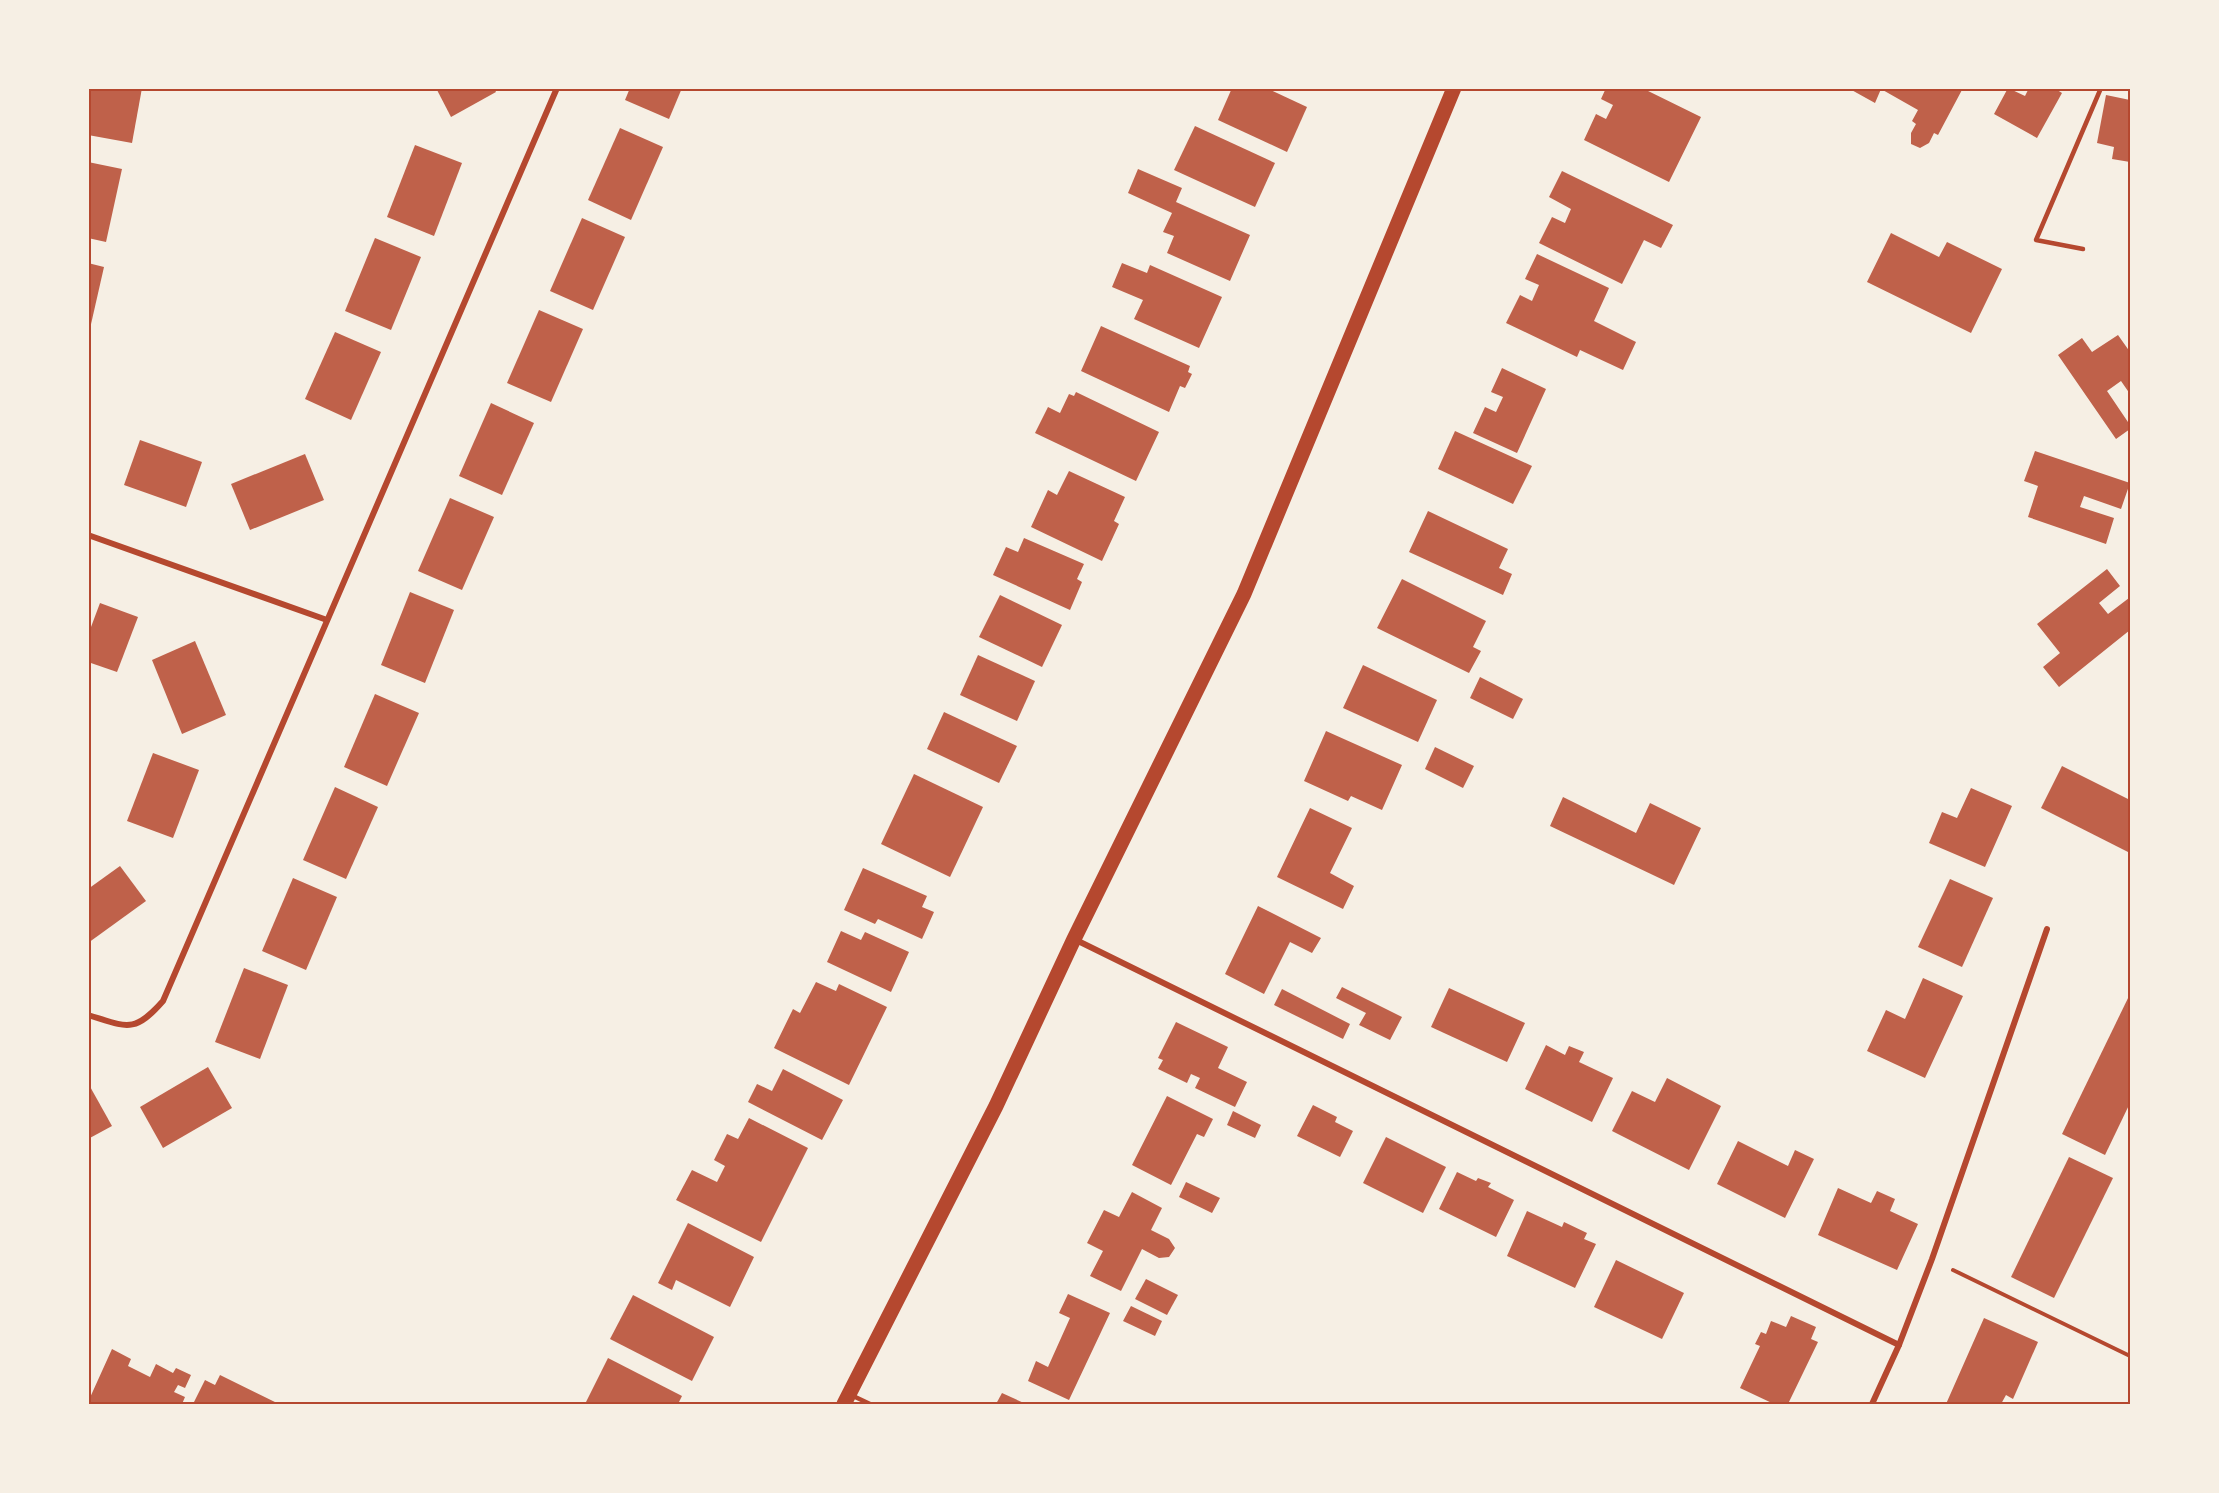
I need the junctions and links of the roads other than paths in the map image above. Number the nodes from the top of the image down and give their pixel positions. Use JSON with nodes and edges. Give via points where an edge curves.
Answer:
{"nodes":[{"id":1,"x":557,"y":88,"type":"edge"},
{"id":2,"x":1454,"y":88,"type":"edge"},
{"id":3,"x":2101,"y":88,"type":"edge"},
{"id":4,"x":2083,"y":249,"type":"dead end"},
{"id":5,"x":88,"y":535,"type":"edge"},
{"id":6,"x":327,"y":620,"type":"junction"},
{"id":7,"x":2047,"y":929,"type":"dead end"},
{"id":8,"x":1074,"y":939,"type":"junction"},
{"id":9,"x":88,"y":1015,"type":"edge"},
{"id":10,"x":1899,"y":1345,"type":"junction"},
{"id":11,"x":847,"y":1399,"type":"edge"},
{"id":12,"x":870,"y":1404,"type":"edge"},
{"id":13,"x":1872,"y":1404,"type":"edge"}],
"edges":[{"from":1,"to":6,"type":"street"},
{"from":2,"to":8,"type":"main road","via":[[1244,594]]},
{"from":3,"to":4,"type":"lane","via":[[2036,240]]},
{"from":5,"to":6,"type":"street"},
{"from":6,"to":9,"type":"street","via":[[163,1001],[147,1019],[125,1026]]},
{"from":7,"to":10,"type":"street"},
{"from":8,"to":10,"type":"street"},
{"from":8,"to":11,"type":"main road","via":[[996,1106]]},
{"from":10,"to":13,"type":"street"},
{"from":11,"to":12,"type":"lane"}]}
